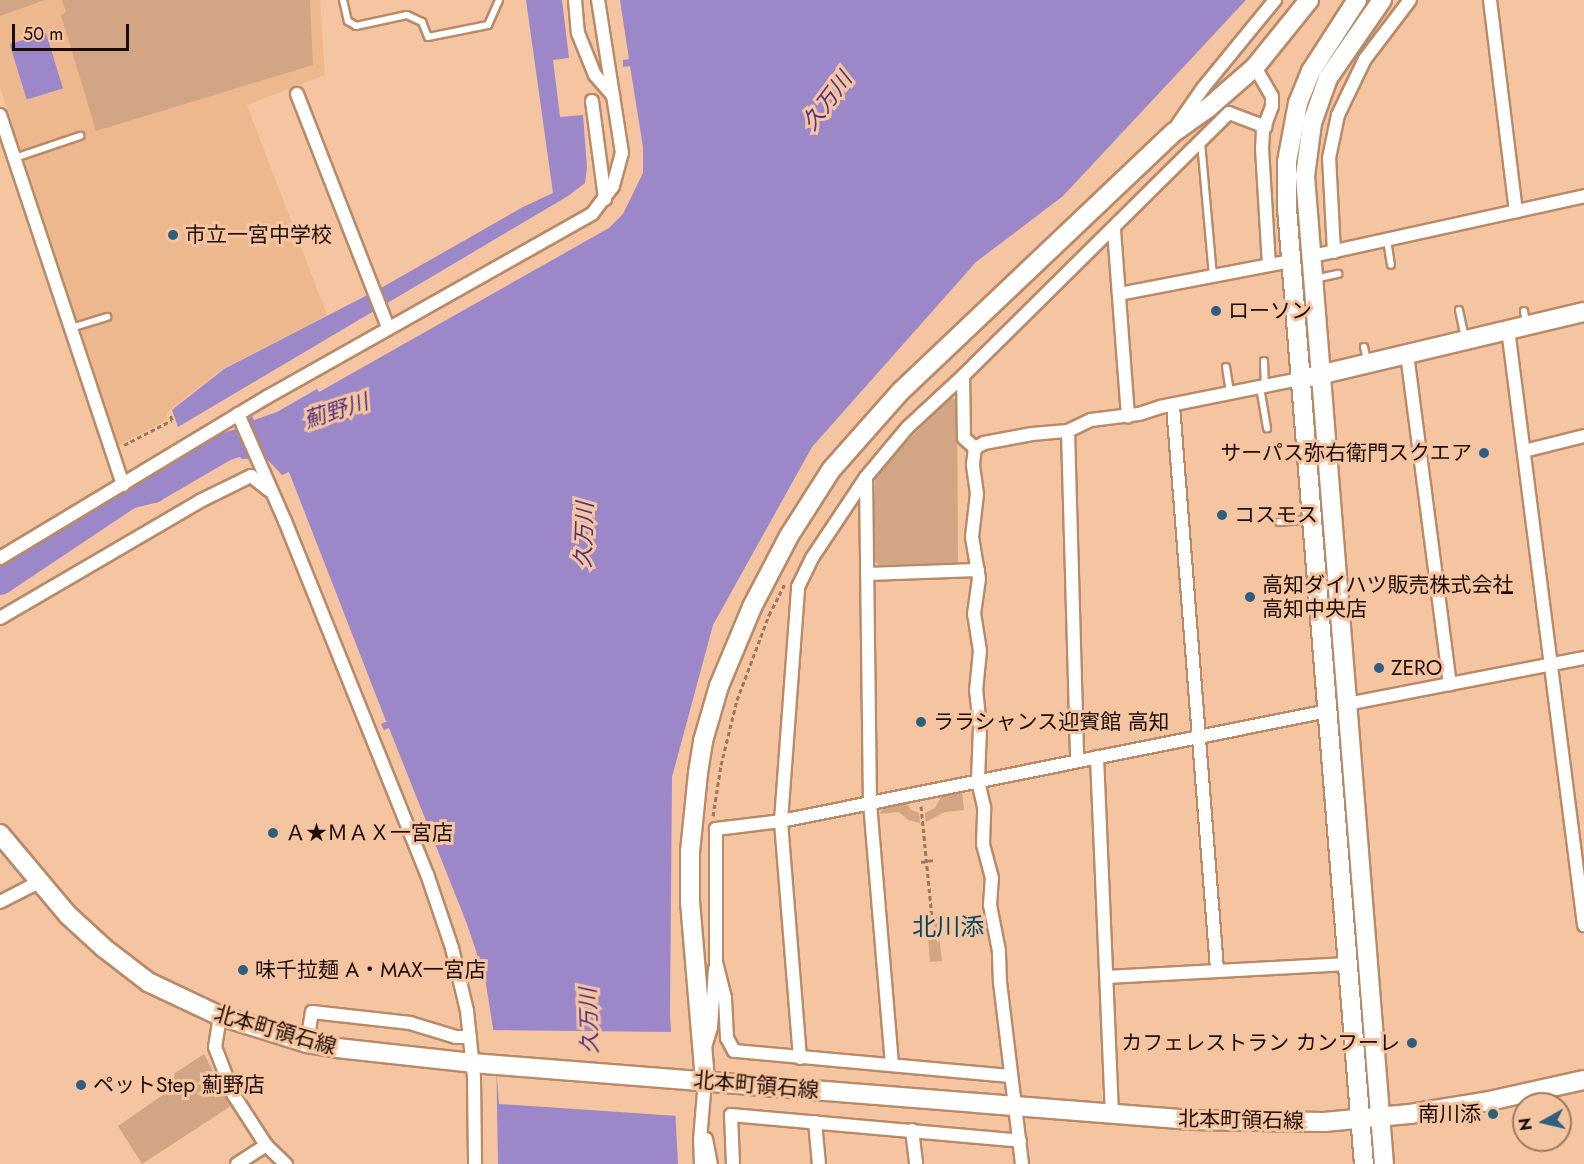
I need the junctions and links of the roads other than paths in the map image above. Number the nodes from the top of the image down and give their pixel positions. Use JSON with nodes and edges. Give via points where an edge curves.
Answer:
{"nodes":[{"id":1,"x":343,"y":0,"type":"edge"},
{"id":2,"x":498,"y":0,"type":"edge"},
{"id":3,"x":575,"y":0,"type":"edge"},
{"id":4,"x":598,"y":0,"type":"edge"},
{"id":5,"x":1275,"y":0,"type":"edge"},
{"id":6,"x":1309,"y":0,"type":"edge"},
{"id":7,"x":1357,"y":0,"type":"edge"},
{"id":8,"x":1382,"y":0,"type":"edge"},
{"id":9,"x":1410,"y":0,"type":"edge"},
{"id":10,"x":1490,"y":0,"type":"edge"},
{"id":11,"x":1255,"y":67,"type":"junction"},
{"id":12,"x":297,"y":94,"type":"dead end"},
{"id":13,"x":613,"y":96,"type":"junction"},
{"id":14,"x":592,"y":101,"type":"dead end"},
{"id":15,"x":0,"y":115,"type":"edge"},
{"id":16,"x":1265,"y":127,"type":"junction"},
{"id":17,"x":1173,"y":133,"type":"junction"},
{"id":18,"x":80,"y":136,"type":"dead end"},
{"id":19,"x":1201,"y":141,"type":"junction"},
{"id":20,"x":14,"y":158,"type":"junction"},
{"id":21,"x":1584,"y":196,"type":"edge"},
{"id":22,"x":605,"y":199,"type":"junction"},
{"id":23,"x":1516,"y":211,"type":"junction"},
{"id":24,"x":1114,"y":230,"type":"junction"},
{"id":25,"x":1387,"y":240,"type":"junction"},
{"id":26,"x":1334,"y":252,"type":"junction"},
{"id":27,"x":1312,"y":256,"type":"junction"},
{"id":28,"x":1291,"y":261,"type":"junction"},
{"id":29,"x":1391,"y":265,"type":"dead end"},
{"id":30,"x":1262,"y":268,"type":"junction"},
{"id":31,"x":1338,"y":274,"type":"dead end"},
{"id":32,"x":1213,"y":276,"type":"junction"},
{"id":33,"x":1313,"y":279,"type":"junction"},
{"id":34,"x":1119,"y":294,"type":"junction"},
{"id":35,"x":1459,"y":310,"type":"dead end"},
{"id":36,"x":1584,"y":312,"type":"edge"},
{"id":37,"x":107,"y":317,"type":"dead end"},
{"id":38,"x":70,"y":328,"type":"junction"},
{"id":39,"x":388,"y":328,"type":"junction"},
{"id":40,"x":1508,"y":329,"type":"junction"},
{"id":41,"x":1465,"y":340,"type":"junction"},
{"id":42,"x":1407,"y":354,"type":"junction"},
{"id":43,"x":1264,"y":361,"type":"dead end"},
{"id":44,"x":1226,"y":367,"type":"dead end"},
{"id":45,"x":1320,"y":374,"type":"junction"},
{"id":46,"x":963,"y":376,"type":"junction"},
{"id":47,"x":1300,"y":379,"type":"junction"},
{"id":48,"x":1263,"y":386,"type":"junction"},
{"id":49,"x":1230,"y":392,"type":"junction"},
{"id":50,"x":1173,"y":405,"type":"junction"},
{"id":51,"x":238,"y":414,"type":"junction"},
{"id":52,"x":1128,"y":416,"type":"junction"},
{"id":53,"x":1267,"y":428,"type":"dead end"},
{"id":54,"x":1068,"y":431,"type":"junction"},
{"id":55,"x":1584,"y":436,"type":"edge"},
{"id":56,"x":975,"y":448,"type":"junction"},
{"id":57,"x":1524,"y":451,"type":"junction"},
{"id":58,"x":866,"y":477,"type":"junction"},
{"id":59,"x":123,"y":485,"type":"junction"},
{"id":60,"x":269,"y":490,"type":"junction"},
{"id":61,"x":1312,"y":519,"type":"junction"},
{"id":62,"x":1279,"y":522,"type":"dead end"},
{"id":63,"x":0,"y":558,"type":"edge"},
{"id":64,"x":978,"y":570,"type":"junction"},
{"id":65,"x":867,"y":574,"type":"junction"},
{"id":66,"x":0,"y":618,"type":"edge"},
{"id":67,"x":1584,"y":658,"type":"edge"},
{"id":68,"x":1549,"y":665,"type":"junction"},
{"id":69,"x":1449,"y":684,"type":"junction"},
{"id":70,"x":1347,"y":704,"type":"junction"},
{"id":71,"x":1328,"y":711,"type":"junction"},
{"id":72,"x":1199,"y":737,"type":"junction"},
{"id":73,"x":1097,"y":758,"type":"junction"},
{"id":74,"x":1077,"y":761,"type":"junction"},
{"id":75,"x":978,"y":780,"type":"junction"},
{"id":76,"x":870,"y":803,"type":"junction"},
{"id":77,"x":781,"y":821,"type":"junction"},
{"id":78,"x":0,"y":834,"type":"edge"},
{"id":79,"x":39,"y":882,"type":"junction"},
{"id":80,"x":0,"y":902,"type":"edge"},
{"id":81,"x":1584,"y":925,"type":"edge"},
{"id":82,"x":716,"y":962,"type":"junction"},
{"id":83,"x":1347,"y":964,"type":"junction"},
{"id":84,"x":1217,"y":969,"type":"junction"},
{"id":85,"x":1108,"y":977,"type":"junction"},
{"id":86,"x":220,"y":1016,"type":"junction"},
{"id":87,"x":470,"y":1037,"type":"junction"},
{"id":88,"x":307,"y":1043,"type":"junction"},
{"id":89,"x":703,"y":1052,"type":"junction"},
{"id":90,"x":800,"y":1058,"type":"junction"},
{"id":91,"x":478,"y":1063,"type":"junction"},
{"id":92,"x":892,"y":1065,"type":"junction"},
{"id":93,"x":1010,"y":1076,"type":"junction"},
{"id":94,"x":699,"y":1079,"type":"junction"},
{"id":95,"x":1584,"y":1081,"type":"edge"},
{"id":96,"x":1016,"y":1108,"type":"junction"},
{"id":97,"x":1112,"y":1116,"type":"junction"},
{"id":98,"x":1380,"y":1116,"type":"junction"},
{"id":99,"x":1360,"y":1118,"type":"junction"},
{"id":100,"x":815,"y":1122,"type":"junction"},
{"id":101,"x":702,"y":1124,"type":"junction"},
{"id":102,"x":912,"y":1130,"type":"junction"},
{"id":103,"x":1020,"y":1141,"type":"junction"},
{"id":104,"x":267,"y":1145,"type":"junction"},
{"id":105,"x":237,"y":1164,"type":"edge"},
{"id":106,"x":286,"y":1164,"type":"edge"},
{"id":107,"x":475,"y":1164,"type":"edge"},
{"id":108,"x":701,"y":1164,"type":"edge"},
{"id":109,"x":711,"y":1164,"type":"edge"},
{"id":110,"x":733,"y":1164,"type":"edge"},
{"id":111,"x":819,"y":1164,"type":"edge"},
{"id":112,"x":916,"y":1164,"type":"edge"},
{"id":113,"x":1022,"y":1164,"type":"edge"},
{"id":114,"x":1364,"y":1164,"type":"edge"},
{"id":115,"x":1383,"y":1164,"type":"edge"}],
"edges":[{"from":1,"to":2,"type":"lane","via":[[348,21],[356,26],[407,15],[422,22],[428,37],[488,26]]},
{"from":3,"to":13,"type":"street","via":[[578,33],[595,75]]},
{"from":4,"to":13,"type":"street"},
{"from":5,"to":17,"type":"street","via":[[1203,88]]},
{"from":6,"to":11,"type":"street"},
{"from":7,"to":28,"type":"street","via":[[1316,63],[1298,103],[1287,162]]},
{"from":8,"to":27,"type":"street","via":[[1328,78],[1312,123],[1305,176]]},
{"from":9,"to":26,"type":"street","via":[[1362,66],[1338,115],[1329,158]]},
{"from":10,"to":23,"type":"street"},
{"from":11,"to":16,"type":"street","via":[[1272,97]]},
{"from":11,"to":17,"type":"street"},
{"from":12,"to":39,"type":"street"},
{"from":13,"to":22,"type":"street","via":[[622,153]]},
{"from":14,"to":22,"type":"street"},
{"from":15,"to":20,"type":"street"},
{"from":16,"to":19,"type":"street","via":[[1229,113]]},
{"from":16,"to":30,"type":"street"},
{"from":17,"to":89,"type":"street","via":[[867,426],[831,470],[789,536],[752,607],[719,686],[703,741],[694,808],[690,902]]},
{"from":18,"to":20,"type":"lane"},
{"from":19,"to":24,"type":"street"},
{"from":19,"to":32,"type":"lane"},
{"from":20,"to":38,"type":"street"},
{"from":21,"to":23,"type":"street"},
{"from":22,"to":39,"type":"street","via":[[592,213]]},
{"from":23,"to":25,"type":"street"},
{"from":24,"to":34,"type":"street"},
{"from":24,"to":46,"type":"street"},
{"from":25,"to":26,"type":"street"},
{"from":25,"to":29,"type":"lane"},
{"from":26,"to":27,"type":"street"},
{"from":27,"to":33,"type":"street"},
{"from":28,"to":30,"type":"street"},
{"from":28,"to":47,"type":"street"},
{"from":30,"to":32,"type":"street"},
{"from":31,"to":33,"type":"lane"},
{"from":32,"to":34,"type":"street"},
{"from":33,"to":45,"type":"street"},
{"from":34,"to":52,"type":"street"},
{"from":35,"to":41,"type":"lane"},
{"from":36,"to":40,"type":"street","via":[[1525,318]]},
{"from":37,"to":38,"type":"lane"},
{"from":38,"to":59,"type":"street"},
{"from":39,"to":51,"type":"street"},
{"from":40,"to":41,"type":"street"},
{"from":40,"to":57,"type":"street"},
{"from":41,"to":42,"type":"street"},
{"from":42,"to":45,"type":"street","via":[[1366,355]]},
{"from":42,"to":69,"type":"street"},
{"from":43,"to":48,"type":"lane"},
{"from":44,"to":49,"type":"lane"},
{"from":45,"to":47,"type":"street"},
{"from":45,"to":70,"type":"street"},
{"from":46,"to":56,"type":"street","via":[[964,438]]},
{"from":46,"to":58,"type":"street","via":[[908,427]]},
{"from":47,"to":48,"type":"street"},
{"from":47,"to":61,"type":"street"},
{"from":48,"to":49,"type":"street"},
{"from":48,"to":53,"type":"lane"},
{"from":49,"to":50,"type":"street"},
{"from":50,"to":52,"type":"street"},
{"from":50,"to":72,"type":"street"},
{"from":51,"to":59,"type":"street"},
{"from":51,"to":60,"type":"street"},
{"from":52,"to":54,"type":"street","via":[[1091,420]]},
{"from":54,"to":56,"type":"street","via":[[984,442]]},
{"from":54,"to":74,"type":"street"},
{"from":55,"to":57,"type":"street"},
{"from":56,"to":64,"type":"street","via":[[977,494],[972,537]]},
{"from":57,"to":68,"type":"street"},
{"from":58,"to":65,"type":"street"},
{"from":58,"to":77,"type":"street","via":[[812,558],[798,587]]},
{"from":59,"to":63,"type":"street"},
{"from":60,"to":66,"type":"street","via":[[251,476],[200,501]]},
{"from":60,"to":87,"type":"street","via":[[285,521],[439,908],[461,978]]},
{"from":61,"to":62,"type":"lane"},
{"from":61,"to":71,"type":"street"},
{"from":64,"to":65,"type":"street"},
{"from":64,"to":75,"type":"street","via":[[974,614],[980,651],[975,691],[980,727]]},
{"from":65,"to":76,"type":"street"},
{"from":67,"to":68,"type":"street"},
{"from":68,"to":69,"type":"street"},
{"from":68,"to":81,"type":"street"},
{"from":69,"to":70,"type":"street"},
{"from":70,"to":98,"type":"street"},
{"from":71,"to":72,"type":"street"},
{"from":71,"to":83,"type":"street"},
{"from":72,"to":73,"type":"street"},
{"from":72,"to":84,"type":"street"},
{"from":73,"to":74,"type":"street"},
{"from":73,"to":85,"type":"street"},
{"from":74,"to":75,"type":"street"},
{"from":75,"to":76,"type":"street"},
{"from":75,"to":93,"type":"street","via":[[984,807],[983,844],[992,878],[990,905],[999,951]]},
{"from":76,"to":77,"type":"street"},
{"from":76,"to":92,"type":"street","via":[[877,821]]},
{"from":77,"to":82,"type":"street","via":[[716,829]]},
{"from":77,"to":90,"type":"street"},
{"from":78,"to":79,"type":"street","name":"北本町領石線"},
{"from":79,"to":80,"type":"street"},
{"from":79,"to":86,"type":"street","name":"北本町領石線","via":[[68,915],[133,972]]},
{"from":82,"to":89,"type":"street","via":[[711,1027]]},
{"from":82,"to":90,"type":"street","via":[[730,1046],[741,1053]]},
{"from":83,"to":84,"type":"street","via":[[1225,972]]},
{"from":83,"to":99,"type":"street"},
{"from":84,"to":85,"type":"street"},
{"from":85,"to":97,"type":"street"},
{"from":86,"to":88,"type":"street","name":"北本町領石線"},
{"from":86,"to":104,"type":"street","via":[[215,1047],[222,1070],[232,1094]]},
{"from":87,"to":88,"type":"street","via":[[456,1037],[410,1023],[312,1012]]},
{"from":87,"to":91,"type":"street"},
{"from":88,"to":91,"type":"street","name":"北本町領石線"},
{"from":89,"to":94,"type":"street"},
{"from":90,"to":92,"type":"street"},
{"from":91,"to":94,"type":"street","name":"北本町領石線"},
{"from":91,"to":107,"type":"street"},
{"from":92,"to":93,"type":"street"},
{"from":93,"to":96,"type":"street"},
{"from":94,"to":96,"type":"street","name":"北本町領石線"},
{"from":94,"to":101,"type":"street"},
{"from":95,"to":98,"type":"street","name":"北本町領石線","via":[[1489,1101]]},
{"from":96,"to":97,"type":"street","name":"北本町領石線"},
{"from":96,"to":103,"type":"street"},
{"from":97,"to":99,"type":"street","name":"北本町領石線","via":[[1273,1122]]},
{"from":98,"to":99,"type":"street","name":"北本町領石線"},
{"from":98,"to":115,"type":"street"},
{"from":99,"to":114,"type":"street"},
{"from":100,"to":102,"type":"street"},
{"from":100,"to":110,"type":"street","via":[[731,1115]]},
{"from":100,"to":111,"type":"street"},
{"from":101,"to":108,"type":"street"},
{"from":101,"to":109,"type":"street"},
{"from":102,"to":103,"type":"street"},
{"from":102,"to":112,"type":"street"},
{"from":103,"to":113,"type":"street"},
{"from":104,"to":105,"type":"street"},
{"from":104,"to":106,"type":"street"}]}
